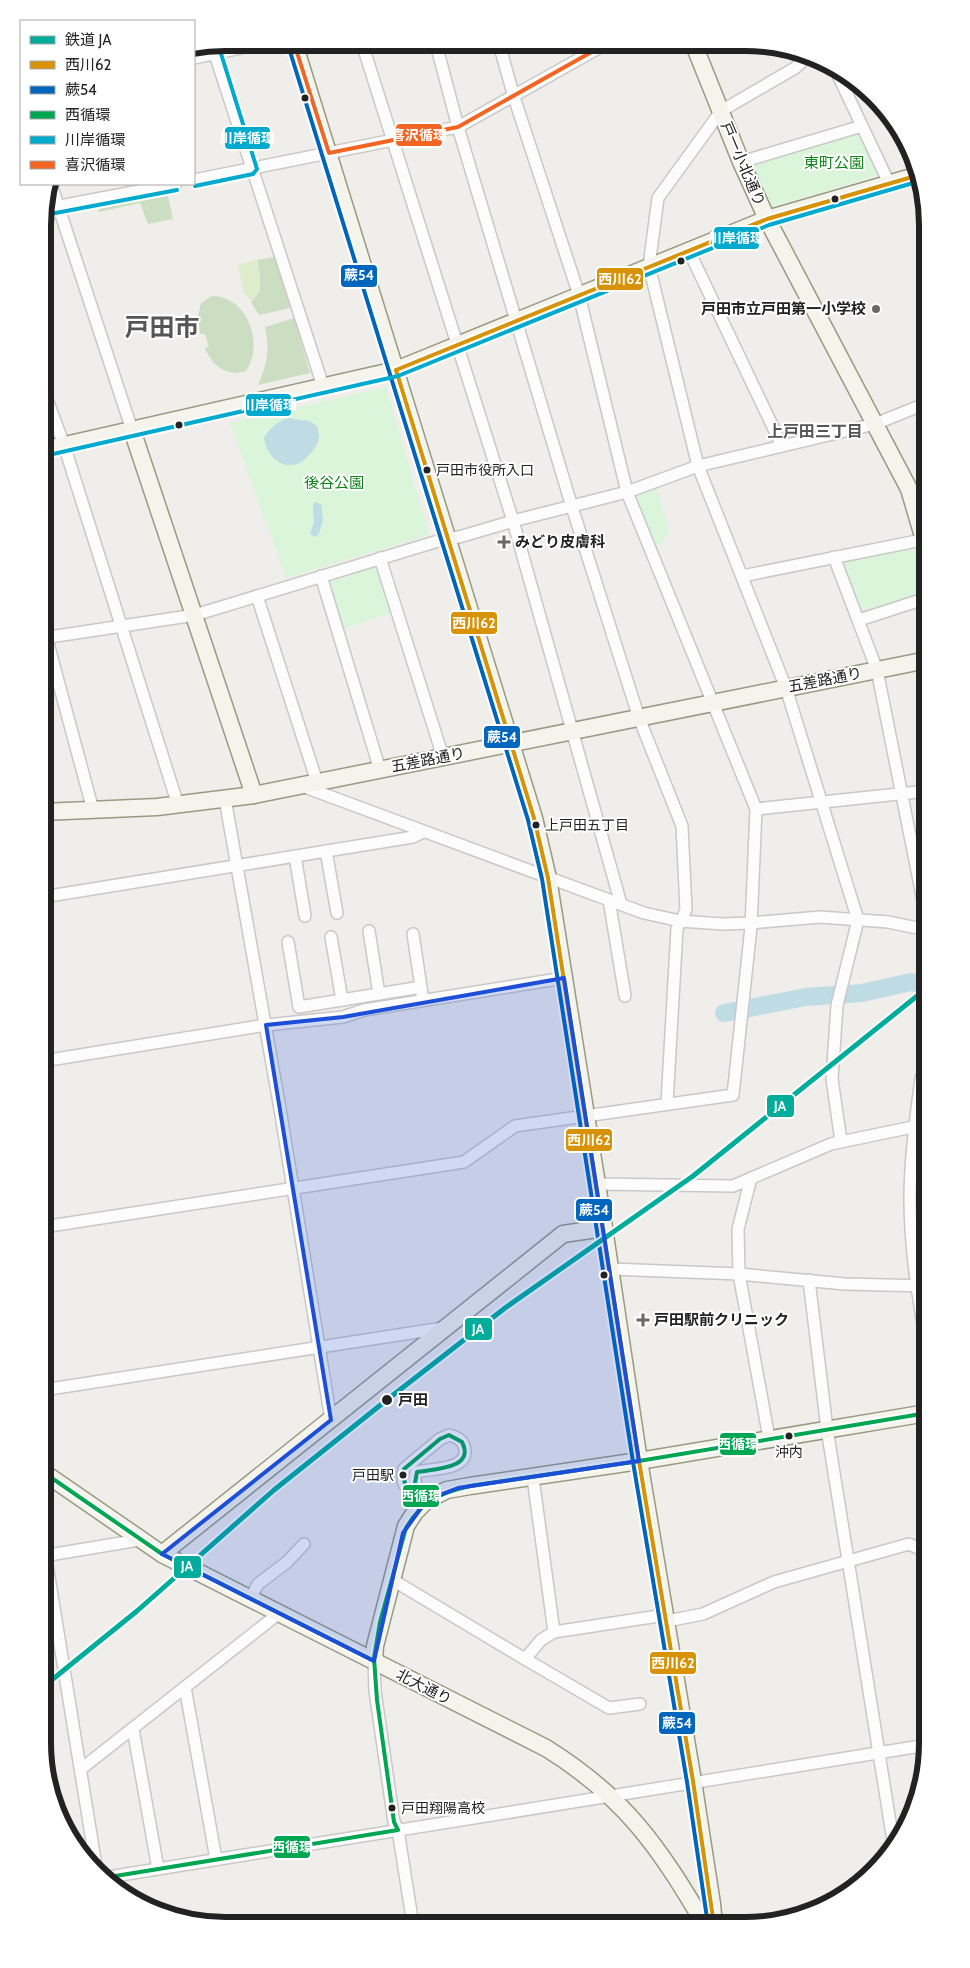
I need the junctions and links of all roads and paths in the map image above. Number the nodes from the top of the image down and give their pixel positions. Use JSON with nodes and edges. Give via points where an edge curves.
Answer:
{"nodes":[{"id":1,"x":501,"y":51,"type":"edge"},
{"id":2,"x":589,"y":51,"type":"edge"},
{"id":3,"x":696,"y":51,"type":"edge"},
{"id":4,"x":214,"y":52,"type":"edge"},
{"id":5,"x":297,"y":52,"type":"edge"},
{"id":6,"x":365,"y":52,"type":"edge"},
{"id":7,"x":438,"y":52,"type":"edge"},
{"id":8,"x":803,"y":61,"type":"edge"},
{"id":9,"x":839,"y":78,"type":"edge"},
{"id":10,"x":514,"y":97,"type":"junction"},
{"id":11,"x":721,"y":111,"type":"junction"},
{"id":12,"x":862,"y":126,"type":"junction"},
{"id":13,"x":458,"y":127,"type":"junction"},
{"id":14,"x":392,"y":140,"type":"junction"},
{"id":15,"x":329,"y":153,"type":"junction"},
{"id":16,"x":741,"y":162,"type":"junction"},
{"id":17,"x":251,"y":168,"type":"junction"},
{"id":18,"x":912,"y":177,"type":"edge"},
{"id":19,"x":195,"y":180,"type":"edge"},
{"id":20,"x":889,"y":183,"type":"junction"},
{"id":21,"x":165,"y":185,"type":"edge"},
{"id":22,"x":121,"y":189,"type":"edge"},
{"id":23,"x":54,"y":195,"type":"edge"},
{"id":24,"x":58,"y":206,"type":"junction"},
{"id":25,"x":53,"y":207,"type":"edge"},
{"id":26,"x":767,"y":219,"type":"junction"},
{"id":27,"x":689,"y":251,"type":"junction"},
{"id":28,"x":649,"y":266,"type":"junction"},
{"id":29,"x":579,"y":295,"type":"junction"},
{"id":30,"x":517,"y":320,"type":"junction"},
{"id":31,"x":458,"y":344,"type":"junction"},
{"id":32,"x":396,"y":370,"type":"junction"},
{"id":33,"x":323,"y":386,"type":"junction"},
{"id":34,"x":919,"y":407,"type":"edge"},
{"id":35,"x":52,"y":413,"type":"edge"},
{"id":36,"x":875,"y":424,"type":"junction"},
{"id":37,"x":132,"y":430,"type":"junction"},
{"id":38,"x":64,"y":445,"type":"junction"},
{"id":39,"x":782,"y":446,"type":"junction"},
{"id":40,"x":52,"y":448,"type":"edge"},
{"id":41,"x":698,"y":466,"type":"junction"},
{"id":42,"x":627,"y":492,"type":"junction"},
{"id":43,"x":572,"y":506,"type":"junction"},
{"id":44,"x":919,"y":520,"type":"edge"},
{"id":45,"x":513,"y":521,"type":"junction"},
{"id":46,"x":448,"y":538,"type":"junction"},
{"id":47,"x":919,"y":544,"type":"edge"},
{"id":48,"x":834,"y":557,"type":"junction"},
{"id":49,"x":380,"y":558,"type":"junction"},
{"id":50,"x":321,"y":576,"type":"junction"},
{"id":51,"x":742,"y":576,"type":"junction"},
{"id":52,"x":258,"y":596,"type":"junction"},
{"id":53,"x":919,"y":601,"type":"edge"},
{"id":54,"x":195,"y":615,"type":"junction"},
{"id":55,"x":859,"y":620,"type":"junction"},
{"id":56,"x":122,"y":627,"type":"junction"},
{"id":57,"x":52,"y":637,"type":"edge"},
{"id":58,"x":52,"y":662,"type":"edge"},
{"id":59,"x":919,"y":662,"type":"edge"},
{"id":60,"x":877,"y":670,"type":"junction"},
{"id":61,"x":786,"y":688,"type":"junction"},
{"id":62,"x":712,"y":703,"type":"junction"},
{"id":63,"x":639,"y":718,"type":"junction"},
{"id":64,"x":572,"y":731,"type":"junction"},
{"id":65,"x":511,"y":744,"type":"junction"},
{"id":66,"x":444,"y":757,"type":"junction"},
{"id":67,"x":380,"y":770,"type":"junction"},
{"id":68,"x":309,"y":784,"type":"junction"},
{"id":69,"x":919,"y":792,"type":"edge"},
{"id":70,"x":902,"y":794,"type":"junction"},
{"id":71,"x":254,"y":795,"type":"junction"},
{"id":72,"x":226,"y":799,"type":"junction"},
{"id":73,"x":822,"y":802,"type":"junction"},
{"id":74,"x":178,"y":805,"type":"junction"},
{"id":75,"x":756,"y":809,"type":"junction"},
{"id":76,"x":93,"y":810,"type":"junction"},
{"id":77,"x":52,"y":812,"type":"edge"},
{"id":78,"x":423,"y":832,"type":"junction"},
{"id":79,"x":326,"y":851,"type":"junction"},
{"id":80,"x":295,"y":856,"type":"junction"},
{"id":81,"x":237,"y":865,"type":"junction"},
{"id":82,"x":548,"y":878,"type":"junction"},
{"id":83,"x":919,"y":878,"type":"edge"},
{"id":84,"x":52,"y":896,"type":"edge"},
{"id":85,"x":609,"y":900,"type":"junction"},
{"id":86,"x":621,"y":904,"type":"junction"},
{"id":87,"x":337,"y":913,"type":"dead end"},
{"id":88,"x":305,"y":916,"type":"dead end"},
{"id":89,"x":858,"y":920,"type":"junction"},
{"id":90,"x":680,"y":921,"type":"junction"},
{"id":91,"x":750,"y":923,"type":"junction"},
{"id":92,"x":919,"y":928,"type":"edge"},
{"id":93,"x":369,"y":931,"type":"dead end"},
{"id":94,"x":413,"y":934,"type":"dead end"},
{"id":95,"x":331,"y":937,"type":"dead end"},
{"id":96,"x":288,"y":942,"type":"dead end"},
{"id":97,"x":564,"y":978,"type":"junction"},
{"id":98,"x":421,"y":987,"type":"junction"},
{"id":99,"x":379,"y":994,"type":"junction"},
{"id":100,"x":625,"y":996,"type":"dead end"},
{"id":101,"x":342,"y":1000,"type":"junction"},
{"id":102,"x":424,"y":1001,"type":"junction"},
{"id":103,"x":266,"y":1025,"type":"junction"},
{"id":104,"x":51,"y":1060,"type":"edge"},
{"id":105,"x":918,"y":1099,"type":"edge"},
{"id":106,"x":667,"y":1103,"type":"junction"},
{"id":107,"x":586,"y":1115,"type":"junction"},
{"id":108,"x":918,"y":1126,"type":"edge"},
{"id":109,"x":915,"y":1127,"type":"junction"},
{"id":110,"x":841,"y":1141,"type":"junction"},
{"id":111,"x":751,"y":1178,"type":"junction"},
{"id":112,"x":597,"y":1184,"type":"junction"},
{"id":113,"x":293,"y":1187,"type":"junction"},
{"id":114,"x":51,"y":1226,"type":"edge"},
{"id":115,"x":604,"y":1228,"type":"junction"},
{"id":116,"x":918,"y":1259,"type":"edge"},
{"id":117,"x":610,"y":1269,"type":"junction"},
{"id":118,"x":739,"y":1274,"type":"junction"},
{"id":119,"x":809,"y":1280,"type":"junction"},
{"id":120,"x":918,"y":1286,"type":"edge"},
{"id":121,"x":447,"y":1327,"type":"junction"},
{"id":122,"x":318,"y":1346,"type":"junction"},
{"id":123,"x":51,"y":1389,"type":"edge"},
{"id":124,"x":918,"y":1414,"type":"edge"},
{"id":125,"x":331,"y":1420,"type":"junction"},
{"id":126,"x":827,"y":1429,"type":"junction"},
{"id":127,"x":769,"y":1438,"type":"junction"},
{"id":128,"x":639,"y":1461,"type":"junction"},
{"id":129,"x":51,"y":1478,"type":"edge"},
{"id":130,"x":533,"y":1478,"type":"junction"},
{"id":131,"x":424,"y":1503,"type":"junction"},
{"id":132,"x":139,"y":1540,"type":"junction"},
{"id":133,"x":304,"y":1544,"type":"dead end"},
{"id":134,"x":918,"y":1548,"type":"edge"},
{"id":135,"x":162,"y":1554,"type":"junction"},
{"id":136,"x":51,"y":1555,"type":"edge"},
{"id":137,"x":849,"y":1560,"type":"junction"},
{"id":138,"x":391,"y":1579,"type":"junction"},
{"id":139,"x":51,"y":1595,"type":"edge"},
{"id":140,"x":250,"y":1599,"type":"junction"},
{"id":141,"x":278,"y":1614,"type":"junction"},
{"id":142,"x":55,"y":1616,"type":"junction"},
{"id":143,"x":51,"y":1617,"type":"edge"},
{"id":144,"x":666,"y":1618,"type":"junction"},
{"id":145,"x":57,"y":1632,"type":"junction"},
{"id":146,"x":554,"y":1632,"type":"junction"},
{"id":147,"x":51,"y":1636,"type":"edge"},
{"id":148,"x":525,"y":1659,"type":"junction"},
{"id":149,"x":374,"y":1661,"type":"junction"},
{"id":150,"x":185,"y":1687,"type":"junction"},
{"id":151,"x":640,"y":1704,"type":"dead end"},
{"id":152,"x":133,"y":1729,"type":"junction"},
{"id":153,"x":918,"y":1745,"type":"edge"},
{"id":154,"x":878,"y":1752,"type":"junction"},
{"id":155,"x":81,"y":1769,"type":"junction"},
{"id":156,"x":693,"y":1781,"type":"junction"},
{"id":157,"x":609,"y":1795,"type":"junction"},
{"id":158,"x":398,"y":1830,"type":"junction"},
{"id":159,"x":892,"y":1836,"type":"edge"},
{"id":160,"x":95,"y":1858,"type":"edge"},
{"id":161,"x":216,"y":1859,"type":"junction"},
{"id":162,"x":158,"y":1869,"type":"junction"},
{"id":163,"x":114,"y":1876,"type":"edge"},
{"id":164,"x":412,"y":1917,"type":"edge"},
{"id":165,"x":700,"y":1917,"type":"edge"},
{"id":166,"x":713,"y":1917,"type":"edge"}],
"edges":[{"from":1,"to":10,"type":"street"},
{"from":2,"to":10,"type":"street"},
{"from":3,"to":11,"type":"street","name":"戸一小北通り"},
{"from":4,"to":17,"type":"street"},
{"from":5,"to":15,"type":"street"},
{"from":6,"to":14,"type":"street"},
{"from":7,"to":13,"type":"street"},
{"from":8,"to":11,"type":"street"},
{"from":9,"to":12,"type":"street"},
{"from":10,"to":13,"type":"street"},
{"from":10,"to":29,"type":"street"},
{"from":11,"to":16,"type":"street","name":"戸一小北通り"},
{"from":11,"to":28,"type":"street","via":[[658,198]]},
{"from":12,"to":16,"type":"street"},
{"from":12,"to":20,"type":"street"},
{"from":13,"to":14,"type":"street"},
{"from":13,"to":30,"type":"street"},
{"from":14,"to":15,"type":"street"},
{"from":14,"to":31,"type":"street"},
{"from":15,"to":17,"type":"street"},
{"from":15,"to":32,"type":"street"},
{"from":16,"to":26,"type":"street","name":"戸一小北通り"},
{"from":17,"to":19,"type":"street"},
{"from":17,"to":33,"type":"street"},
{"from":18,"to":20,"type":"street"},
{"from":20,"to":26,"type":"street"},
{"from":21,"to":22,"type":"street"},
{"from":22,"to":24,"type":"street"},
{"from":23,"to":24,"type":"street"},
{"from":24,"to":25,"type":"street"},
{"from":24,"to":37,"type":"street"},
{"from":26,"to":27,"type":"street"},
{"from":26,"to":36,"type":"street","name":"戸一小北通り"},
{"from":27,"to":28,"type":"street"},
{"from":27,"to":39,"type":"street"},
{"from":28,"to":29,"type":"street"},
{"from":28,"to":41,"type":"street"},
{"from":29,"to":30,"type":"street"},
{"from":29,"to":42,"type":"street"},
{"from":30,"to":31,"type":"street"},
{"from":30,"to":43,"type":"street"},
{"from":31,"to":32,"type":"street"},
{"from":31,"to":45,"type":"street"},
{"from":32,"to":33,"type":"street"},
{"from":32,"to":46,"type":"street"},
{"from":33,"to":37,"type":"street"},
{"from":34,"to":36,"type":"street"},
{"from":35,"to":38,"type":"street"},
{"from":36,"to":39,"type":"street"},
{"from":36,"to":44,"type":"street","name":"戸一小北通り","via":[[909,489]]},
{"from":37,"to":38,"type":"street"},
{"from":37,"to":54,"type":"street"},
{"from":38,"to":40,"type":"street"},
{"from":38,"to":56,"type":"street"},
{"from":39,"to":41,"type":"street"},
{"from":41,"to":42,"type":"street"},
{"from":41,"to":51,"type":"street"},
{"from":42,"to":43,"type":"street"},
{"from":42,"to":62,"type":"street"},
{"from":43,"to":45,"type":"street"},
{"from":43,"to":63,"type":"street"},
{"from":45,"to":46,"type":"street"},
{"from":45,"to":64,"type":"street"},
{"from":46,"to":49,"type":"street"},
{"from":46,"to":65,"type":"street"},
{"from":47,"to":48,"type":"street"},
{"from":48,"to":51,"type":"street"},
{"from":48,"to":55,"type":"street"},
{"from":49,"to":50,"type":"street"},
{"from":49,"to":66,"type":"street"},
{"from":50,"to":52,"type":"street"},
{"from":50,"to":67,"type":"street"},
{"from":51,"to":61,"type":"street"},
{"from":52,"to":54,"type":"street"},
{"from":52,"to":68,"type":"street"},
{"from":53,"to":55,"type":"street"},
{"from":54,"to":56,"type":"street"},
{"from":54,"to":71,"type":"street"},
{"from":55,"to":60,"type":"street"},
{"from":56,"to":57,"type":"street"},
{"from":56,"to":74,"type":"street"},
{"from":58,"to":76,"type":"street"},
{"from":59,"to":60,"type":"street","name":"五差路通り"},
{"from":60,"to":61,"type":"street","name":"五差路通り"},
{"from":60,"to":70,"type":"street"},
{"from":61,"to":62,"type":"street","name":"五差路通り"},
{"from":61,"to":73,"type":"street"},
{"from":62,"to":63,"type":"street","name":"五差路通り"},
{"from":62,"to":75,"type":"street"},
{"from":63,"to":64,"type":"street","name":"五差路通り"},
{"from":63,"to":90,"type":"street","via":[[682,826],[686,910]]},
{"from":64,"to":65,"type":"street","name":"五差路通り"},
{"from":64,"to":86,"type":"street"},
{"from":65,"to":66,"type":"street","name":"五差路通り"},
{"from":65,"to":82,"type":"street"},
{"from":66,"to":67,"type":"street","name":"五差路通り"},
{"from":67,"to":68,"type":"street","name":"五差路通り"},
{"from":68,"to":71,"type":"street","name":"五差路通り"},
{"from":68,"to":78,"type":"street"},
{"from":69,"to":70,"type":"street"},
{"from":70,"to":73,"type":"street"},
{"from":70,"to":83,"type":"street"},
{"from":71,"to":72,"type":"street","name":"五差路通り"},
{"from":72,"to":74,"type":"street","name":"五差路通り"},
{"from":72,"to":81,"type":"street"},
{"from":73,"to":75,"type":"street"},
{"from":73,"to":89,"type":"street"},
{"from":74,"to":76,"type":"street","name":"五差路通り"},
{"from":75,"to":91,"type":"street"},
{"from":76,"to":77,"type":"street","name":"五差路通り"},
{"from":78,"to":79,"type":"street","via":[[413,838]]},
{"from":78,"to":82,"type":"street"},
{"from":79,"to":80,"type":"street"},
{"from":79,"to":87,"type":"street"},
{"from":80,"to":81,"type":"street"},
{"from":80,"to":88,"type":"street"},
{"from":81,"to":84,"type":"street"},
{"from":81,"to":103,"type":"street"},
{"from":82,"to":85,"type":"street"},
{"from":82,"to":97,"type":"street"},
{"from":85,"to":86,"type":"street"},
{"from":85,"to":100,"type":"street"},
{"from":86,"to":90,"type":"street"},
{"from":89,"to":91,"type":"street","via":[[820,917]]},
{"from":89,"to":92,"type":"street"},
{"from":89,"to":110,"type":"street","via":[[837,1005],[832,1079]]},
{"from":90,"to":91,"type":"street"},
{"from":90,"to":106,"type":"street"},
{"from":91,"to":106,"type":"street","via":[[732,1095]]},
{"from":93,"to":99,"type":"street"},
{"from":94,"to":98,"type":"street"},
{"from":95,"to":101,"type":"street"},
{"from":96,"to":101,"type":"street","via":[[299,1007]]},
{"from":97,"to":102,"type":"street"},
{"from":97,"to":107,"type":"street"},
{"from":98,"to":99,"type":"street"},
{"from":98,"to":102,"type":"street"},
{"from":99,"to":101,"type":"street"},
{"from":102,"to":103,"type":"street","via":[[364,1010],[343,1017]]},
{"from":103,"to":104,"type":"street"},
{"from":103,"to":113,"type":"street"},
{"from":105,"to":109,"type":"street"},
{"from":106,"to":107,"type":"street"},
{"from":107,"to":112,"type":"street"},
{"from":107,"to":113,"type":"street","via":[[515,1126],[464,1162]]},
{"from":108,"to":109,"type":"street"},
{"from":109,"to":110,"type":"street"},
{"from":109,"to":116,"type":"street","via":[[910,1197]]},
{"from":110,"to":111,"type":"street"},
{"from":111,"to":112,"type":"street","via":[[733,1186]]},
{"from":111,"to":118,"type":"street","via":[[738,1229]]},
{"from":112,"to":115,"type":"street"},
{"from":113,"to":114,"type":"street"},
{"from":113,"to":122,"type":"street"},
{"from":115,"to":117,"type":"street"},
{"from":115,"to":121,"type":"street","via":[[563,1234]]},
{"from":117,"to":118,"type":"street"},
{"from":117,"to":128,"type":"street"},
{"from":118,"to":119,"type":"street"},
{"from":118,"to":127,"type":"street"},
{"from":119,"to":120,"type":"street"},
{"from":119,"to":126,"type":"street"},
{"from":121,"to":122,"type":"street"},
{"from":121,"to":125,"type":"street"},
{"from":122,"to":123,"type":"street"},
{"from":122,"to":125,"type":"street"},
{"from":124,"to":126,"type":"street"},
{"from":125,"to":135,"type":"street"},
{"from":126,"to":127,"type":"street"},
{"from":126,"to":137,"type":"street"},
{"from":127,"to":128,"type":"street"},
{"from":128,"to":130,"type":"street"},
{"from":128,"to":144,"type":"street"},
{"from":129,"to":132,"type":"street","name":"北大通り"},
{"from":130,"to":131,"type":"street","via":[[447,1490]]},
{"from":130,"to":146,"type":"street"},
{"from":131,"to":131,"type":"street","via":[[412,1496],[403,1484],[404,1469],[440,1439],[455,1436],[465,1448],[460,1463],[419,1471],[414,1475]]},
{"from":131,"to":138,"type":"street","via":[[406,1526]]},
{"from":132,"to":135,"type":"street","name":"北大通り"},
{"from":132,"to":136,"type":"street"},
{"from":133,"to":140,"type":"street","via":[[258,1584]]},
{"from":134,"to":137,"type":"street","via":[[909,1544]]},
{"from":135,"to":140,"type":"street","name":"北大通り"},
{"from":137,"to":144,"type":"street","via":[[774,1582],[704,1614]]},
{"from":137,"to":154,"type":"street"},
{"from":138,"to":148,"type":"street"},
{"from":138,"to":149,"type":"street"},
{"from":139,"to":142,"type":"street"},
{"from":140,"to":141,"type":"street","name":"北大通り"},
{"from":141,"to":149,"type":"street","name":"北大通り"},
{"from":141,"to":150,"type":"street"},
{"from":142,"to":143,"type":"street"},
{"from":142,"to":145,"type":"street"},
{"from":144,"to":146,"type":"street"},
{"from":144,"to":156,"type":"street"},
{"from":145,"to":147,"type":"street"},
{"from":145,"to":155,"type":"street"},
{"from":146,"to":148,"type":"street","via":[[541,1640]]},
{"from":148,"to":151,"type":"street","via":[[609,1708]]},
{"from":149,"to":157,"type":"street","name":"北大通り","via":[[546,1748]]},
{"from":149,"to":158,"type":"street","via":[[375,1691],[394,1822]]},
{"from":150,"to":152,"type":"street"},
{"from":150,"to":161,"type":"street"},
{"from":152,"to":155,"type":"street"},
{"from":152,"to":162,"type":"street"},
{"from":153,"to":154,"type":"street"},
{"from":154,"to":156,"type":"street"},
{"from":154,"to":159,"type":"street"},
{"from":155,"to":160,"type":"street"},
{"from":156,"to":157,"type":"street"},
{"from":156,"to":166,"type":"street"},
{"from":157,"to":158,"type":"street"},
{"from":157,"to":165,"type":"street","name":"北大通り","via":[[658,1850]]},
{"from":158,"to":161,"type":"street"},
{"from":158,"to":164,"type":"street"},
{"from":161,"to":162,"type":"street"},
{"from":162,"to":163,"type":"street"}]}
